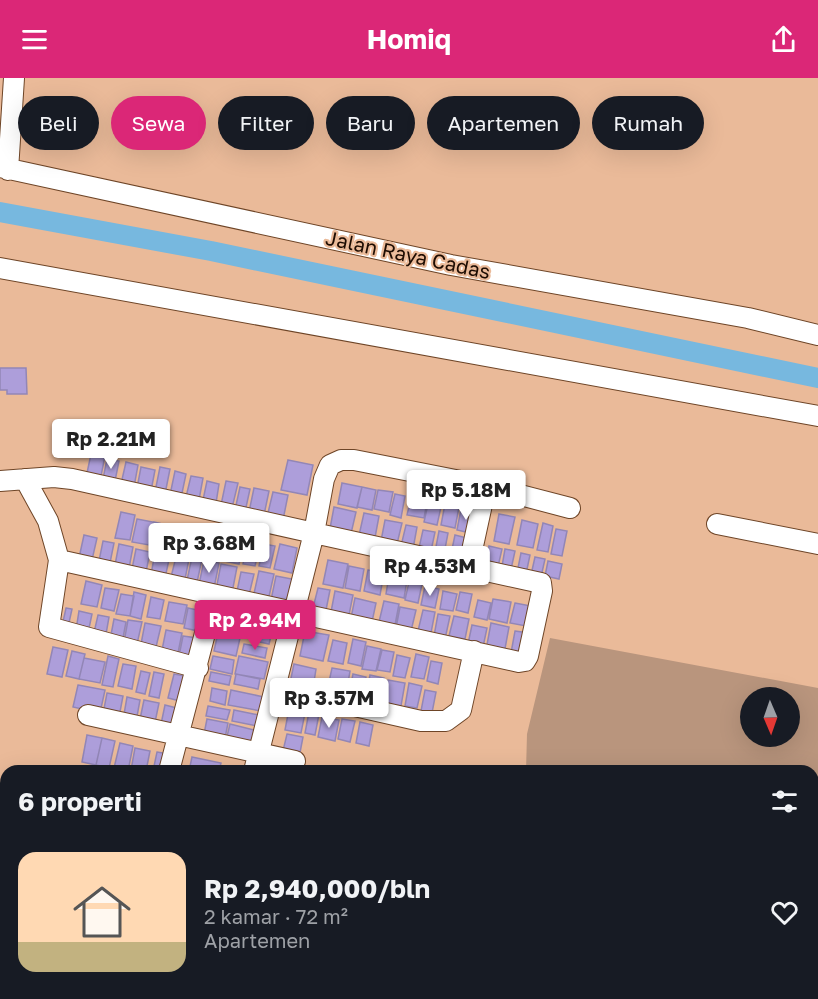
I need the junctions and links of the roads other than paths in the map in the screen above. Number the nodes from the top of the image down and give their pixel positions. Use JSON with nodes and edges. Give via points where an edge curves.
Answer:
{"nodes":[{"id":1,"x":14,"y":78,"type":"edge"},
{"id":2,"x":4,"y":169,"type":"edge"},
{"id":3,"x":0,"y":268,"type":"edge"},
{"id":4,"x":818,"y":335,"type":"edge"},
{"id":5,"x":818,"y":416,"type":"edge"},
{"id":6,"x":25,"y":479,"type":"junction"},
{"id":7,"x":0,"y":481,"type":"edge"},
{"id":8,"x":486,"y":486,"type":"junction"},
{"id":9,"x":570,"y":508,"type":"dead end"},
{"id":10,"x":717,"y":524,"type":"dead end"},
{"id":11,"x":314,"y":533,"type":"junction"},
{"id":12,"x":818,"y":544,"type":"edge"},
{"id":13,"x":59,"y":560,"type":"junction"},
{"id":14,"x":468,"y":569,"type":"junction"},
{"id":15,"x":215,"y":595,"type":"junction"},
{"id":16,"x":295,"y":614,"type":"junction"},
{"id":17,"x":474,"y":651,"type":"junction"},
{"id":18,"x":198,"y":668,"type":"junction"},
{"id":19,"x":275,"y":688,"type":"junction"},
{"id":20,"x":88,"y":716,"type":"dead end"},
{"id":21,"x":177,"y":735,"type":"junction"},
{"id":22,"x":295,"y":761,"type":"dead end"},
{"id":23,"x":256,"y":762,"type":"edge"},
{"id":24,"x":170,"y":765,"type":"edge"}],
"edges":[{"from":1,"to":2,"type":"street"},
{"from":2,"to":4,"type":"street","name":"Jalan Raya Cadas","via":[[451,265],[748,318]]},
{"from":3,"to":5,"type":"street"},
{"from":6,"to":7,"type":"street"},
{"from":6,"to":11,"type":"street","via":[[72,478]]},
{"from":6,"to":13,"type":"street","via":[[48,521]]},
{"from":8,"to":9,"type":"street"},
{"from":8,"to":11,"type":"street","via":[[341,460],[330,465],[324,479]]},
{"from":8,"to":14,"type":"street"},
{"from":10,"to":12,"type":"street"},
{"from":11,"to":14,"type":"street"},
{"from":11,"to":16,"type":"street"},
{"from":13,"to":15,"type":"street"},
{"from":13,"to":18,"type":"street","via":[[49,627]]},
{"from":14,"to":17,"type":"street","via":[[539,582],[543,587],[527,659],[519,662]]},
{"from":15,"to":16,"type":"street"},
{"from":15,"to":18,"type":"street"},
{"from":16,"to":17,"type":"street"},
{"from":16,"to":19,"type":"street"},
{"from":17,"to":19,"type":"street","via":[[461,710],[446,721],[421,721]]},
{"from":18,"to":21,"type":"street"},
{"from":19,"to":23,"type":"street"},
{"from":20,"to":21,"type":"street"},
{"from":21,"to":23,"type":"street"},
{"from":21,"to":24,"type":"street"},
{"from":22,"to":23,"type":"street"}]}
